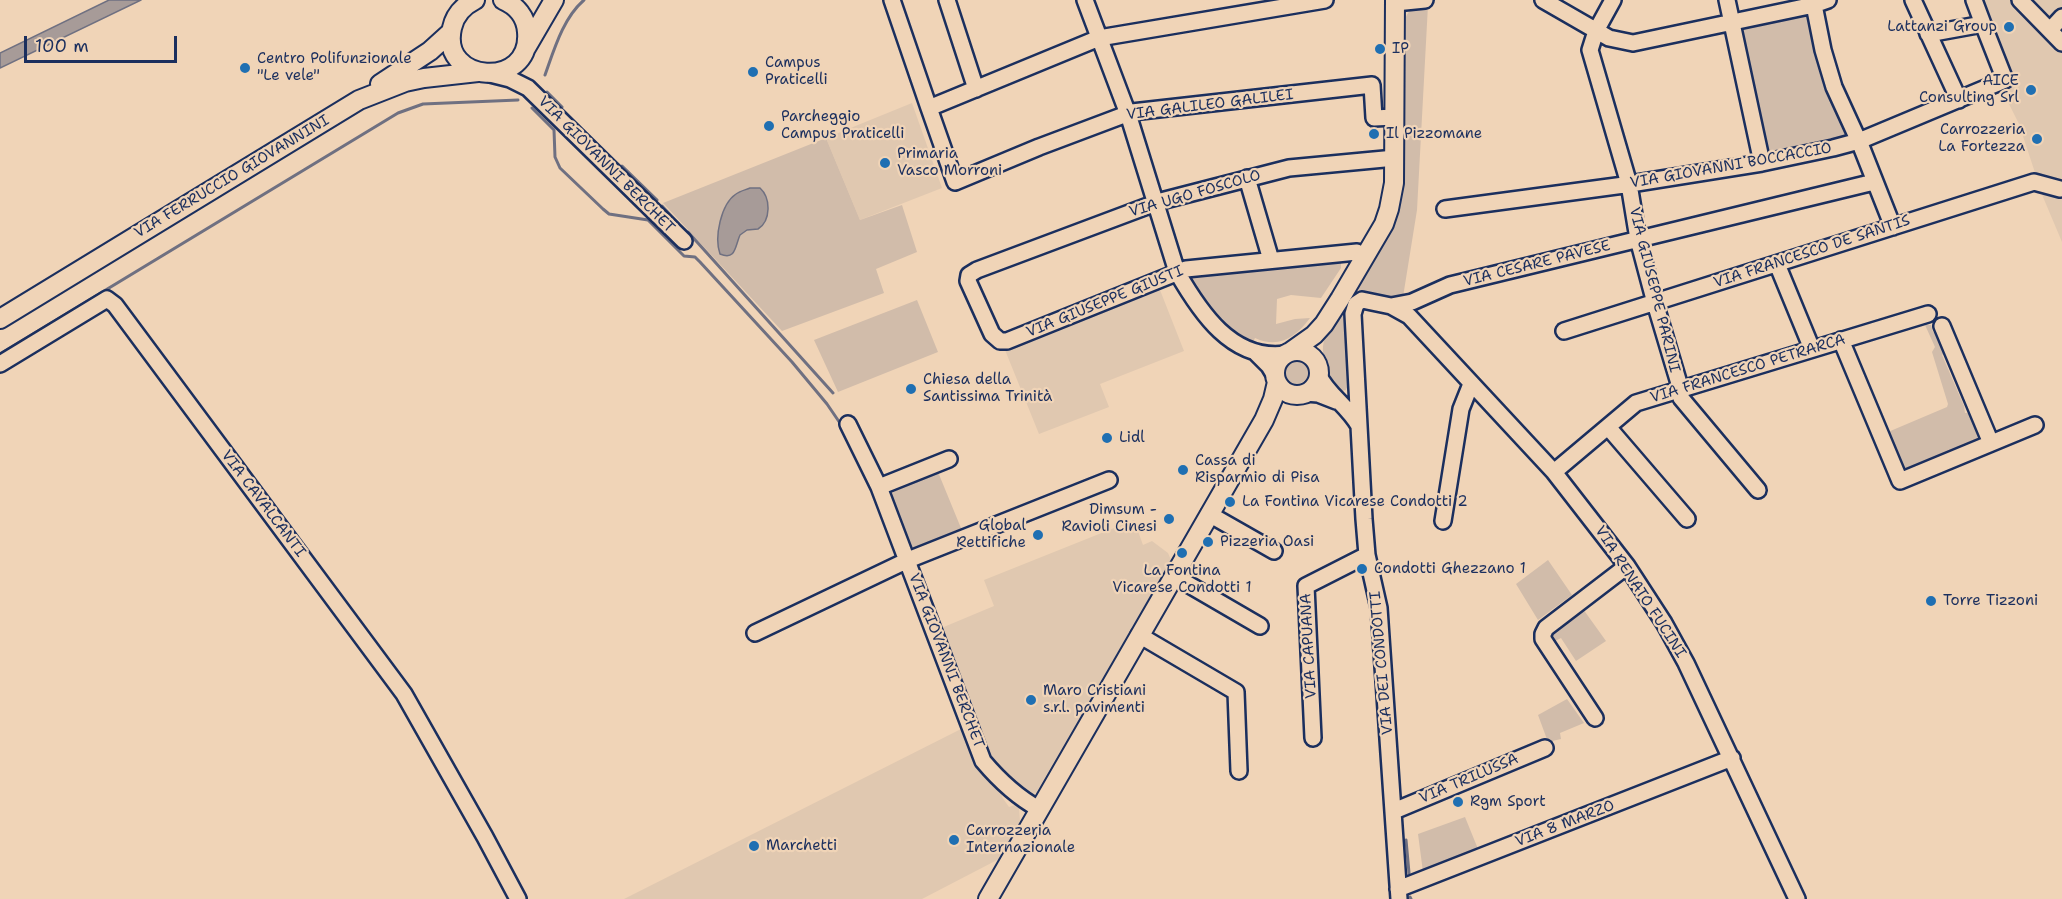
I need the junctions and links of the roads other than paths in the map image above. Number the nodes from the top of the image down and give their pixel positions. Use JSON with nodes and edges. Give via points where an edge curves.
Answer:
{"nodes":[{"id":1,"x":475,"y":0,"type":"edge"},
{"id":2,"x":503,"y":0,"type":"edge"},
{"id":3,"x":554,"y":0,"type":"edge"},
{"id":4,"x":892,"y":0,"type":"edge"},
{"id":5,"x":1085,"y":0,"type":"edge"},
{"id":6,"x":1325,"y":0,"type":"edge"},
{"id":7,"x":1425,"y":0,"type":"edge"},
{"id":8,"x":1543,"y":0,"type":"edge"},
{"id":9,"x":1613,"y":0,"type":"edge"},
{"id":10,"x":1727,"y":0,"type":"edge"},
{"id":11,"x":1913,"y":0,"type":"edge"},
{"id":12,"x":1974,"y":0,"type":"edge"},
{"id":13,"x":2020,"y":0,"type":"edge"},
{"id":14,"x":951,"y":1,"type":"edge"},
{"id":15,"x":1395,"y":1,"type":"edge"},
{"id":16,"x":1821,"y":3,"type":"edge"},
{"id":17,"x":2062,"y":17,"type":"edge"},
{"id":18,"x":1732,"y":22,"type":"junction"},
{"id":19,"x":1983,"y":24,"type":"junction"},
{"id":20,"x":2050,"y":30,"type":"junction"},
{"id":21,"x":1596,"y":31,"type":"junction"},
{"id":22,"x":451,"y":32,"type":"junction"},
{"id":23,"x":1928,"y":34,"type":"junction"},
{"id":24,"x":1099,"y":38,"type":"junction"},
{"id":25,"x":2062,"y":43,"type":"edge"},
{"id":26,"x":523,"y":53,"type":"junction"},
{"id":27,"x":484,"y":73,"type":"junction"},
{"id":28,"x":528,"y":88,"type":"junction"},
{"id":29,"x":976,"y":89,"type":"junction"},
{"id":30,"x":359,"y":100,"type":"junction"},
{"id":31,"x":1959,"y":100,"type":"junction"},
{"id":32,"x":929,"y":108,"type":"junction"},
{"id":33,"x":1128,"y":114,"type":"junction"},
{"id":34,"x":1395,"y":117,"type":"junction"},
{"id":35,"x":1859,"y":141,"type":"junction"},
{"id":36,"x":1395,"y":158,"type":"junction"},
{"id":37,"x":1762,"y":163,"type":"junction"},
{"id":38,"x":1247,"y":178,"type":"junction"},
{"id":39,"x":1874,"y":182,"type":"junction"},
{"id":40,"x":1629,"y":184,"type":"junction"},
{"id":41,"x":2061,"y":192,"type":"edge"},
{"id":42,"x":1155,"y":202,"type":"junction"},
{"id":43,"x":1445,"y":209,"type":"dead end"},
{"id":44,"x":1893,"y":227,"type":"junction"},
{"id":45,"x":1638,"y":239,"type":"junction"},
{"id":46,"x":684,"y":242,"type":"dead end"},
{"id":47,"x":1357,"y":252,"type":"dead end"},
{"id":48,"x":1271,"y":260,"type":"junction"},
{"id":49,"x":1777,"y":264,"type":"junction"},
{"id":50,"x":1178,"y":272,"type":"junction"},
{"id":51,"x":969,"y":275,"type":"joint"},
{"id":52,"x":1655,"y":303,"type":"junction"},
{"id":53,"x":1391,"y":306,"type":"joint"},
{"id":54,"x":1411,"y":309,"type":"junction"},
{"id":55,"x":1928,"y":314,"type":"dead end"},
{"id":56,"x":0,"y":319,"type":"edge"},
{"id":57,"x":1324,"y":324,"type":"junction"},
{"id":58,"x":1942,"y":326,"type":"dead end"},
{"id":59,"x":1564,"y":331,"type":"dead end"},
{"id":60,"x":1840,"y":340,"type":"junction"},
{"id":61,"x":1812,"y":349,"type":"junction"},
{"id":62,"x":1256,"y":353,"type":"junction"},
{"id":63,"x":1288,"y":353,"type":"junction"},
{"id":64,"x":0,"y":364,"type":"edge"},
{"id":65,"x":1316,"y":368,"type":"junction"},
{"id":66,"x":1276,"y":379,"type":"junction"},
{"id":67,"x":1471,"y":384,"type":"junction"},
{"id":68,"x":1358,"y":389,"type":"junction"},
{"id":69,"x":1681,"y":390,"type":"junction"},
{"id":70,"x":1299,"y":393,"type":"junction"},
{"id":71,"x":1343,"y":404,"type":"junction"},
{"id":72,"x":1264,"y":420,"type":"junction"},
{"id":73,"x":848,"y":424,"type":"dead end"},
{"id":74,"x":2035,"y":425,"type":"dead end"},
{"id":75,"x":1608,"y":427,"type":"junction"},
{"id":76,"x":1360,"y":428,"type":"junction"},
{"id":77,"x":1991,"y":443,"type":"junction"},
{"id":78,"x":950,"y":459,"type":"dead end"},
{"id":79,"x":1554,"y":472,"type":"junction"},
{"id":80,"x":1109,"y":480,"type":"dead end"},
{"id":81,"x":879,"y":488,"type":"junction"},
{"id":82,"x":1758,"y":490,"type":"dead end"},
{"id":83,"x":1209,"y":514,"type":"junction"},
{"id":84,"x":1687,"y":519,"type":"dead end"},
{"id":85,"x":1443,"y":520,"type":"dead end"},
{"id":86,"x":1274,"y":551,"type":"dead end"},
{"id":87,"x":1367,"y":555,"type":"junction"},
{"id":88,"x":908,"y":560,"type":"junction"},
{"id":89,"x":1627,"y":566,"type":"junction"},
{"id":90,"x":1174,"y":576,"type":"junction"},
{"id":91,"x":1260,"y":626,"type":"dead end"},
{"id":92,"x":754,"y":633,"type":"dead end"},
{"id":93,"x":1139,"y":635,"type":"junction"},
{"id":94,"x":1595,"y":718,"type":"dead end"},
{"id":95,"x":1313,"y":738,"type":"dead end"},
{"id":96,"x":1545,"y":748,"type":"dead end"},
{"id":97,"x":1732,"y":758,"type":"junction"},
{"id":98,"x":1239,"y":771,"type":"dead end"},
{"id":99,"x":1039,"y":809,"type":"junction"},
{"id":100,"x":1394,"y":811,"type":"junction"},
{"id":101,"x":1398,"y":894,"type":"edge"},
{"id":102,"x":518,"y":899,"type":"edge"},
{"id":103,"x":988,"y":899,"type":"edge"},
{"id":104,"x":1797,"y":899,"type":"edge"}],
"edges":[{"from":1,"to":22,"type":"main road","via":[[459,12]]},
{"from":2,"to":26,"type":"main road","via":[[524,19],[527,37]]},
{"from":3,"to":26,"type":"main road"},
{"from":4,"to":32,"type":"street"},
{"from":5,"to":24,"type":"street"},
{"from":6,"to":24,"type":"street"},
{"from":7,"to":15,"type":"street"},
{"from":8,"to":21,"type":"street"},
{"from":9,"to":21,"type":"street"},
{"from":10,"to":18,"type":"street"},
{"from":11,"to":23,"type":"street"},
{"from":12,"to":19,"type":"street"},
{"from":13,"to":20,"type":"street"},
{"from":14,"to":29,"type":"street"},
{"from":15,"to":34,"type":"main road"},
{"from":16,"to":18,"type":"street"},
{"from":16,"to":35,"type":"street","via":[[1823,50],[1834,87]]},
{"from":17,"to":20,"type":"street"},
{"from":18,"to":21,"type":"street","via":[[1633,43]]},
{"from":18,"to":37,"type":"street"},
{"from":19,"to":23,"type":"street"},
{"from":19,"to":31,"type":"street","name":"VIA GIOVANNI BOCCACCIO","via":[[2005,80]]},
{"from":20,"to":25,"type":"street"},
{"from":21,"to":40,"type":"street","name":"VIA GIUSEPPE PARINI","via":[[1590,50]]},
{"from":22,"to":27,"type":"main road","via":[[458,57],[469,68]]},
{"from":22,"to":30,"type":"main road"},
{"from":23,"to":31,"type":"street"},
{"from":24,"to":29,"type":"street"},
{"from":24,"to":33,"type":"street"},
{"from":26,"to":27,"type":"main road","via":[[507,69]]},
{"from":26,"to":28,"type":"street","name":"VIA GIOVANNI BERCHET"},
{"from":27,"to":28,"type":"street","name":"VIA GIOVANNI BERCHET"},
{"from":27,"to":30,"type":"main road","name":"VIA FERRUCCIO GIOVANNINI","via":[[405,82]]},
{"from":28,"to":46,"type":"street","name":"VIA GIOVANNI BERCHET"},
{"from":29,"to":32,"type":"street"},
{"from":30,"to":56,"type":"main road","name":"VIA FERRUCCIO GIOVANNINI"},
{"from":31,"to":35,"type":"street","name":"VIA GIOVANNI BOCCACCIO"},
{"from":32,"to":33,"type":"street","name":"VIA GALILEO GALILEI","via":[[955,182]]},
{"from":33,"to":34,"type":"street","name":"VIA GALILEO GALILEI","via":[[1372,85],[1374,118]]},
{"from":33,"to":42,"type":"street"},
{"from":34,"to":36,"type":"main road"},
{"from":35,"to":37,"type":"street","name":"VIA GIOVANNI BOCCACCIO"},
{"from":35,"to":39,"type":"street"},
{"from":36,"to":38,"type":"street","name":"VIA UGO FOSCOLO","via":[[1289,168]]},
{"from":36,"to":57,"type":"main road","via":[[1393,192],[1383,224]]},
{"from":37,"to":40,"type":"street","name":"VIA GIOVANNI BOCCACCIO"},
{"from":38,"to":42,"type":"street","name":"VIA UGO FOSCOLO"},
{"from":38,"to":48,"type":"street"},
{"from":39,"to":44,"type":"street"},
{"from":39,"to":45,"type":"street","name":"VIA CESARE PAVESE"},
{"from":40,"to":43,"type":"street","name":"VIA GIOVANNI BOCCACCIO"},
{"from":40,"to":45,"type":"street","name":"VIA GIUSEPPE PARINI"},
{"from":41,"to":44,"type":"street","name":"VIA FRANCESCO DE SANTIS","via":[[2034,182]]},
{"from":42,"to":50,"type":"street"},
{"from":42,"to":51,"type":"street","name":"VIA UGO FOSCOLO"},
{"from":44,"to":49,"type":"street","name":"VIA FRANCESCO DE SANTIS"},
{"from":45,"to":52,"type":"street","name":"VIA GIUSEPPE PARINI"},
{"from":45,"to":54,"type":"street","name":"VIA CESARE PAVESE","via":[[1450,285]]},
{"from":47,"to":48,"type":"street","name":"VIA GIUSEPPE GIUSTI"},
{"from":48,"to":50,"type":"street","name":"VIA GIUSEPPE GIUSTI"},
{"from":49,"to":52,"type":"street","name":"VIA FRANCESCO DE SANTIS"},
{"from":49,"to":61,"type":"street"},
{"from":50,"to":51,"type":"street","name":"VIA GIUSEPPE GIUSTI","via":[[1003,342],[992,333],[968,281]]},
{"from":50,"to":62,"type":"street","via":[[1213,325]]},
{"from":52,"to":59,"type":"street","name":"VIA FRANCESCO DE SANTIS"},
{"from":52,"to":69,"type":"street","name":"VIA GIUSEPPE PARINI"},
{"from":53,"to":54,"type":"street","name":"VIA CESARE PAVESE"},
{"from":53,"to":68,"type":"street","name":"VIA DEI CONDOTTI","via":[[1368,301],[1358,302],[1354,308]]},
{"from":54,"to":67,"type":"street","name":"VIA RENATO FUCINI"},
{"from":55,"to":60,"type":"street","name":"VIA FRANCESCO PETRARCA"},
{"from":57,"to":63,"type":"main road","via":[[1307,342]]},
{"from":57,"to":65,"type":"main road"},
{"from":58,"to":77,"type":"street"},
{"from":60,"to":61,"type":"street","name":"VIA FRANCESCO PETRARCA"},
{"from":60,"to":77,"type":"street","via":[[1900,481]]},
{"from":61,"to":69,"type":"street","name":"VIA FRANCESCO PETRARCA"},
{"from":62,"to":63,"type":"street"},
{"from":62,"to":66,"type":"street"},
{"from":63,"to":65,"type":"main road","via":[[1307,353]]},
{"from":63,"to":66,"type":"main road","via":[[1277,364]]},
{"from":64,"to":102,"type":"street","name":"VIA CAVALCANTI","via":[[107,299],[124,316],[416,713]]},
{"from":65,"to":70,"type":"main road","via":[[1314,386]]},
{"from":65,"to":71,"type":"street","via":[[1326,387]]},
{"from":66,"to":70,"type":"main road","via":[[1283,390]]},
{"from":66,"to":72,"type":"main road"},
{"from":67,"to":79,"type":"street","name":"VIA RENATO FUCINI"},
{"from":67,"to":85,"type":"street","via":[[1461,409]]},
{"from":68,"to":71,"type":"street"},
{"from":68,"to":76,"type":"street","name":"VIA DEI CONDOTTI"},
{"from":69,"to":75,"type":"street","name":"VIA FRANCESCO PETRARCA","via":[[1636,403]]},
{"from":69,"to":82,"type":"street","name":"VIA GIUSEPPE PARINI","via":[[1681,398]]},
{"from":70,"to":71,"type":"street","via":[[1318,394]]},
{"from":70,"to":72,"type":"main road","via":[[1281,400]]},
{"from":71,"to":76,"type":"street"},
{"from":72,"to":83,"type":"main road"},
{"from":73,"to":81,"type":"street","name":"VIA GIOVANNI BERCHET"},
{"from":74,"to":77,"type":"street"},
{"from":75,"to":79,"type":"street","name":"VIA FRANCESCO PETRARCA"},
{"from":75,"to":84,"type":"street"},
{"from":76,"to":87,"type":"street","name":"VIA DEI CONDOTTI"},
{"from":78,"to":81,"type":"street"},
{"from":79,"to":89,"type":"street","name":"VIA RENATO FUCINI"},
{"from":80,"to":88,"type":"street","name":"VIA GIOVANNI BERCHET"},
{"from":81,"to":88,"type":"street","name":"VIA GIOVANNI BERCHET"},
{"from":83,"to":86,"type":"street"},
{"from":83,"to":90,"type":"main road"},
{"from":87,"to":95,"type":"street","name":"VIA CAPUANA","via":[[1306,586]]},
{"from":87,"to":100,"type":"street","name":"VIA DEI CONDOTTI","via":[[1379,608]]},
{"from":88,"to":92,"type":"street","name":"VIA GIOVANNI BERCHET"},
{"from":88,"to":99,"type":"street","name":"VIA GIOVANNI BERCHET","via":[[983,761],[1013,792]]},
{"from":89,"to":94,"type":"street","via":[[1543,634]]},
{"from":89,"to":97,"type":"street","name":"VIA RENATO FUCINI","via":[[1675,643]]},
{"from":90,"to":91,"type":"street"},
{"from":90,"to":93,"type":"main road"},
{"from":93,"to":98,"type":"street","via":[[1236,692]]},
{"from":93,"to":99,"type":"main road"},
{"from":96,"to":100,"type":"street","name":"VIA TRILUSSA"},
{"from":97,"to":101,"type":"street","name":"VIA 8 MARZO"},
{"from":97,"to":104,"type":"street","name":"VIA RENATO FUCINI"},
{"from":99,"to":103,"type":"main road"},
{"from":100,"to":101,"type":"street","name":"VIA DEI CONDOTTI"}]}
